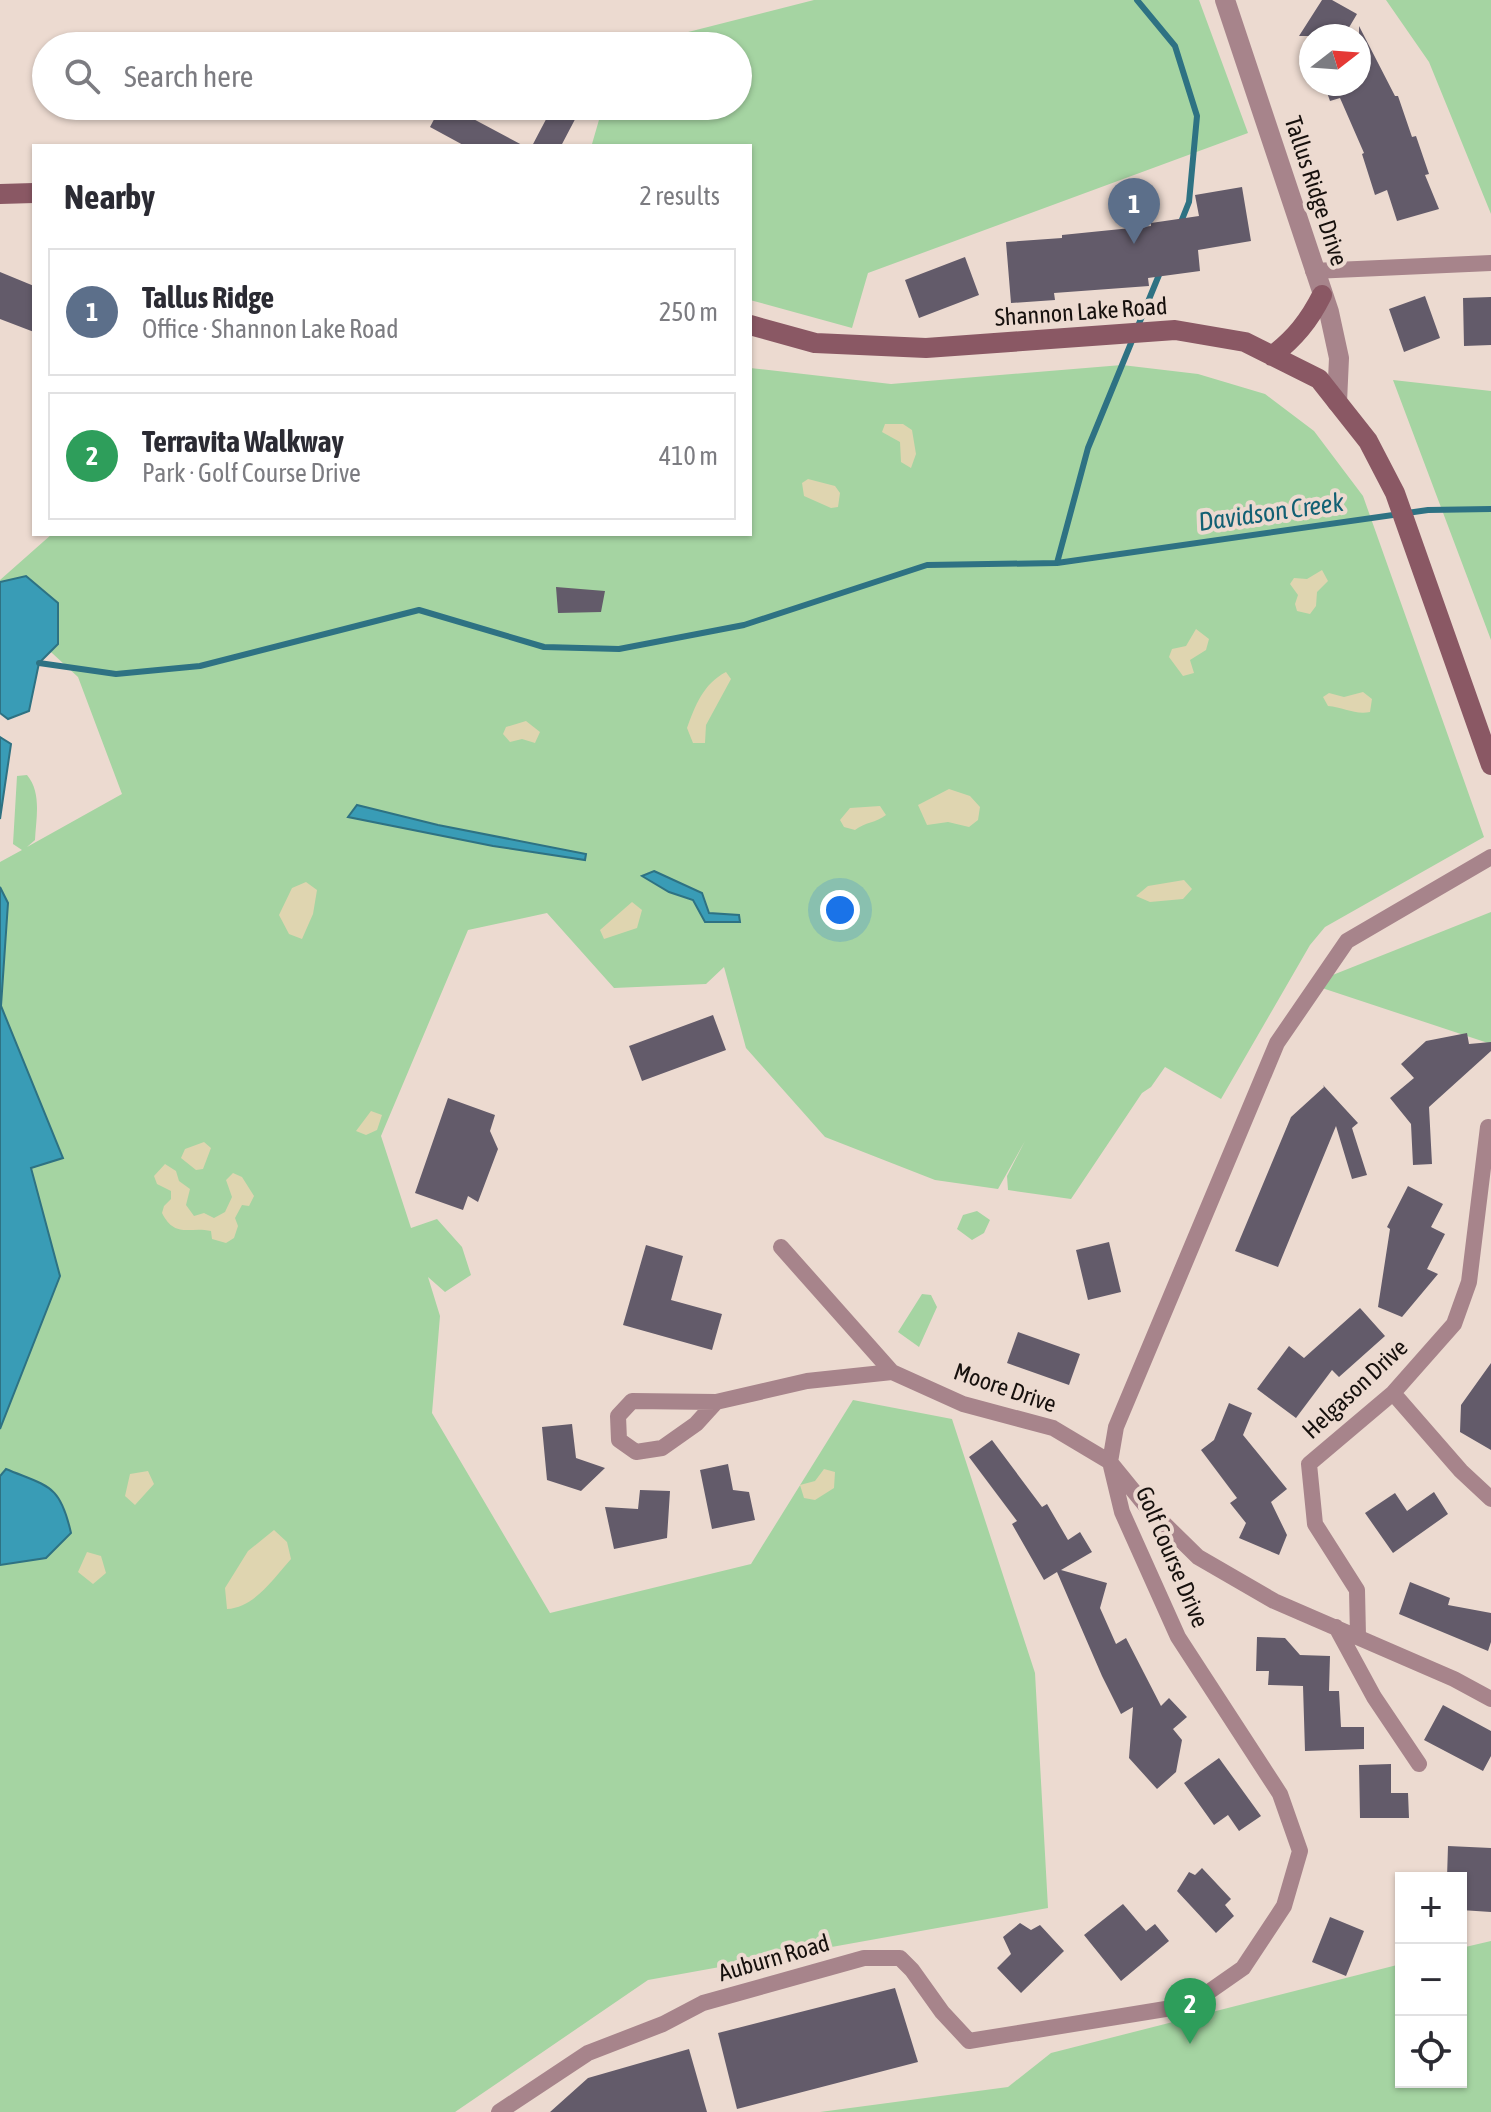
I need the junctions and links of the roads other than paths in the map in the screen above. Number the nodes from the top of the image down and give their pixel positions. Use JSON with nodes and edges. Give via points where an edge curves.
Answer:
{"nodes":[{"id":1,"x":1225,"y":0,"type":"edge"},
{"id":2,"x":32,"y":193,"type":"edge"},
{"id":3,"x":0,"y":194,"type":"edge"},
{"id":4,"x":1491,"y":263,"type":"edge"},
{"id":5,"x":1313,"y":271,"type":"junction"},
{"id":6,"x":1322,"y":295,"type":"junction"},
{"id":7,"x":752,"y":326,"type":"edge"},
{"id":8,"x":1272,"y":356,"type":"junction"},
{"id":9,"x":1337,"y":402,"type":"junction"},
{"id":10,"x":1491,"y":765,"type":"edge"},
{"id":11,"x":1491,"y":857,"type":"edge"},
{"id":12,"x":1488,"y":1127,"type":"dead end"},
{"id":13,"x":781,"y":1247,"type":"dead end"},
{"id":14,"x":892,"y":1372,"type":"junction"},
{"id":15,"x":1393,"y":1393,"type":"junction"},
{"id":16,"x":716,"y":1402,"type":"junction"},
{"id":17,"x":1110,"y":1462,"type":"junction"},
{"id":18,"x":1491,"y":1499,"type":"edge"},
{"id":19,"x":1336,"y":1627,"type":"junction"},
{"id":20,"x":1358,"y":1636,"type":"junction"},
{"id":21,"x":1491,"y":1699,"type":"edge"},
{"id":22,"x":1419,"y":1764,"type":"dead end"},
{"id":23,"x":1050,"y":2027,"type":"joint"},
{"id":24,"x":499,"y":2112,"type":"edge"}],
"edges":[{"from":1,"to":5,"type":"street","name":"Tallus Ridge Drive"},
{"from":2,"to":3,"type":"main road"},
{"from":4,"to":5,"type":"street"},
{"from":5,"to":6,"type":"street","name":"Tallus Ridge Drive"},
{"from":6,"to":8,"type":"main road","via":[[1311,318]]},
{"from":6,"to":9,"type":"street","name":"Tallus Ridge Drive","via":[[1339,358]]},
{"from":7,"to":8,"type":"main road","name":"Shannon Lake Road","via":[[815,343],[926,348],[1175,330],[1245,342]]},
{"from":8,"to":9,"type":"main road","name":"Shannon Lake Road","via":[[1319,379]]},
{"from":9,"to":10,"type":"main road","name":"Shannon Lake Road","via":[[1368,441],[1395,493]]},
{"from":11,"to":17,"type":"street","name":"Golf Course Drive","via":[[1347,941],[1277,1043],[1116,1427]]},
{"from":12,"to":15,"type":"street","name":"Helgason Drive","via":[[1469,1282],[1454,1324]]},
{"from":13,"to":14,"type":"street"},
{"from":14,"to":16,"type":"street","via":[[807,1381]]},
{"from":14,"to":17,"type":"street","name":"Moore Drive","via":[[963,1404],[1053,1428]]},
{"from":15,"to":18,"type":"street"},
{"from":15,"to":20,"type":"street","name":"Helgason Drive","via":[[1309,1464],[1315,1524],[1357,1590]]},
{"from":16,"to":16,"type":"street","via":[[632,1401],[618,1416],[619,1440],[636,1452],[662,1448]]},
{"from":17,"to":19,"type":"street","name":"Moore Drive","via":[[1198,1557],[1274,1601]]},
{"from":17,"to":23,"type":"street","name":"Golf Course Drive","via":[[1122,1512],[1178,1637],[1280,1794],[1300,1851],[1284,1906],[1243,1968],[1190,2005]]},
{"from":19,"to":20,"type":"street","name":"Moore Drive"},
{"from":19,"to":22,"type":"street"},
{"from":20,"to":21,"type":"street","name":"Moore Drive"},
{"from":23,"to":24,"type":"street","name":"Auburn Road","via":[[969,2041],[900,1958],[864,1958],[703,2003],[588,2053]]}]}
